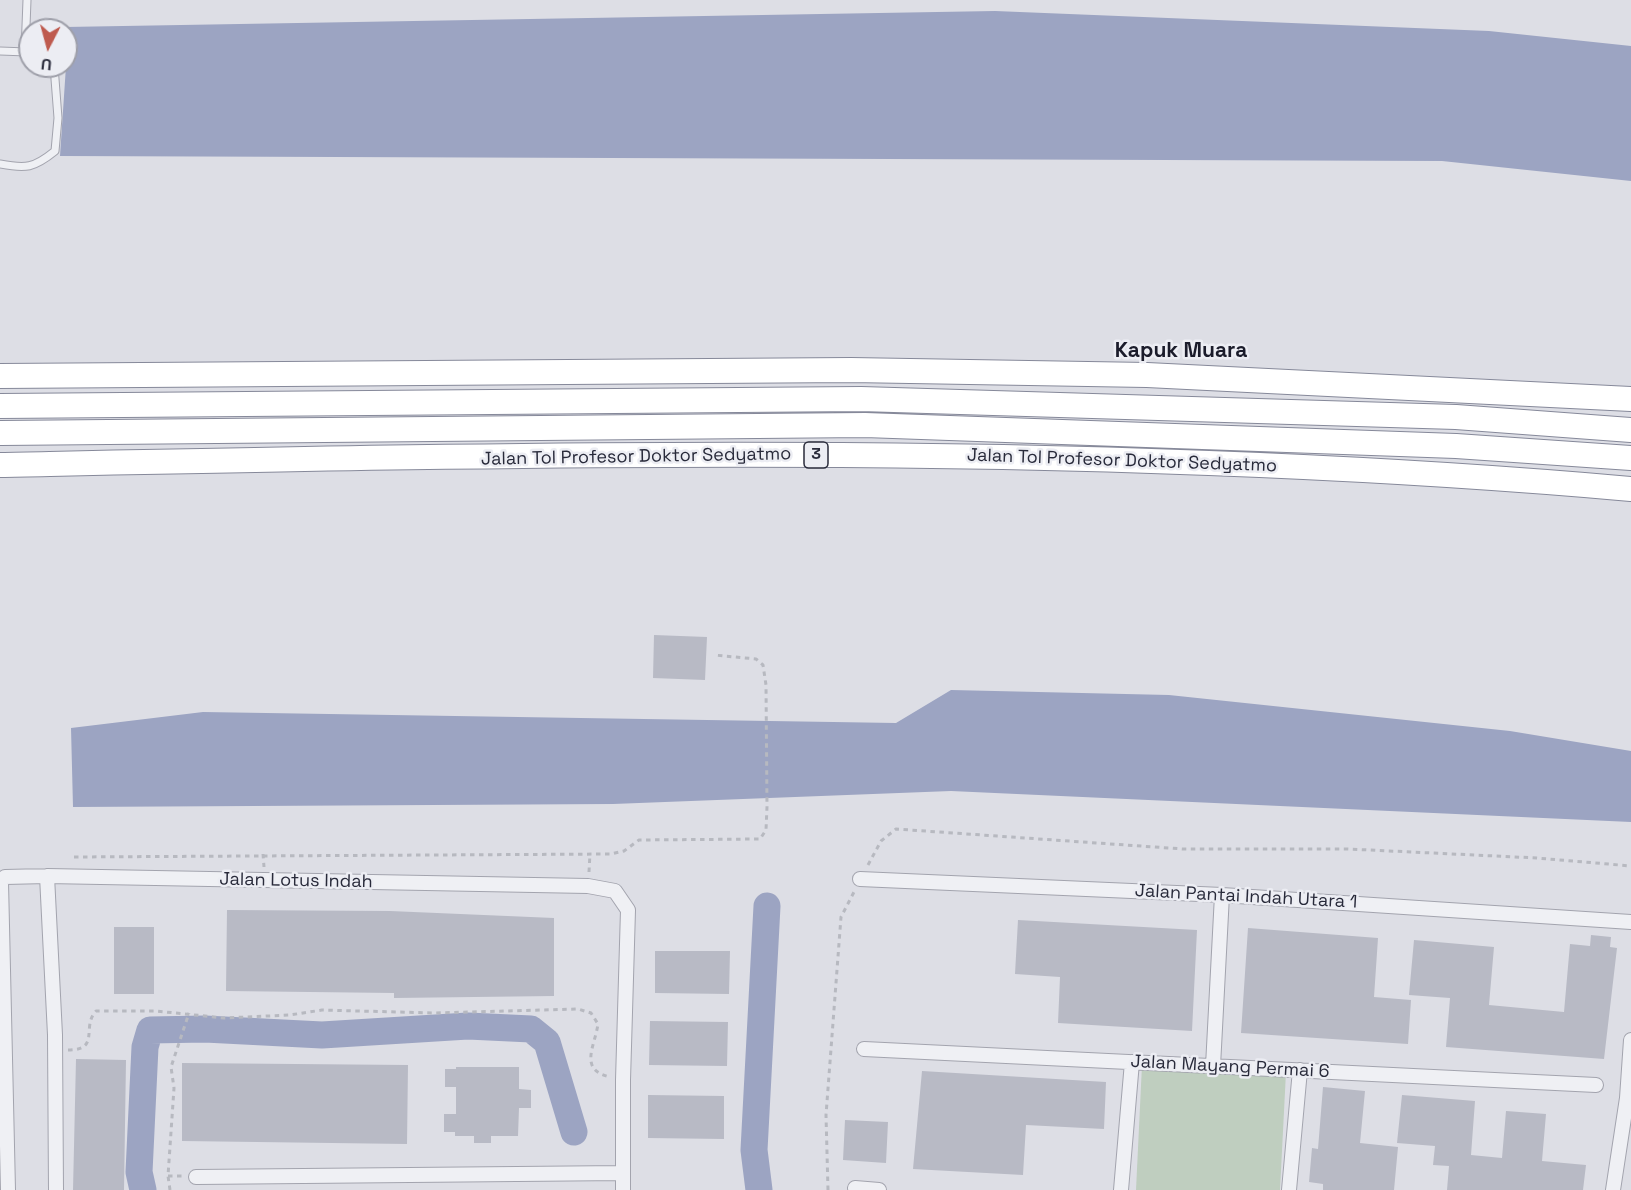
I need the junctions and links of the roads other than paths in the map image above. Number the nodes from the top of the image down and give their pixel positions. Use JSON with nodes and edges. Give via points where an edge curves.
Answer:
{"nodes":[{"id":1,"x":27,"y":2,"type":"edge"},
{"id":2,"x":27,"y":18,"type":"edge"},
{"id":3,"x":0,"y":51,"type":"edge"},
{"id":4,"x":18,"y":52,"type":"edge"},
{"id":5,"x":55,"y":78,"type":"edge"},
{"id":6,"x":0,"y":164,"type":"edge"},
{"id":7,"x":0,"y":376,"type":"edge"},
{"id":8,"x":1631,"y":399,"type":"edge"},
{"id":9,"x":0,"y":406,"type":"edge"},
{"id":10,"x":1631,"y":430,"type":"edge"},
{"id":11,"x":0,"y":433,"type":"edge"},
{"id":12,"x":1631,"y":458,"type":"edge"},
{"id":13,"x":0,"y":465,"type":"edge"},
{"id":14,"x":1631,"y":489,"type":"edge"},
{"id":15,"x":47,"y":876,"type":"junction"},
{"id":16,"x":860,"y":879,"type":"road end"},
{"id":17,"x":1222,"y":895,"type":"junction"},
{"id":18,"x":1631,"y":922,"type":"edge"},
{"id":19,"x":1631,"y":1040,"type":"edge"},
{"id":20,"x":864,"y":1049,"type":"dead end"},
{"id":21,"x":1132,"y":1062,"type":"junction"},
{"id":22,"x":1214,"y":1066,"type":"junction"},
{"id":23,"x":1300,"y":1070,"type":"junction"},
{"id":24,"x":1596,"y":1085,"type":"dead end"},
{"id":25,"x":623,"y":1173,"type":"junction"},
{"id":26,"x":196,"y":1177,"type":"dead end"},
{"id":27,"x":855,"y":1188,"type":"dead end"},
{"id":28,"x":8,"y":1190,"type":"edge"},
{"id":29,"x":56,"y":1190,"type":"edge"},
{"id":30,"x":623,"y":1190,"type":"edge"},
{"id":31,"x":879,"y":1190,"type":"edge"},
{"id":32,"x":1121,"y":1190,"type":"edge"},
{"id":33,"x":1289,"y":1190,"type":"edge"},
{"id":34,"x":1613,"y":1190,"type":"edge"}],
"edges":[{"from":1,"to":2,"type":"lane"},
{"from":3,"to":4,"type":"lane"},
{"from":5,"to":6,"type":"lane","via":[[58,118],[55,151],[38,165],[18,168]]},
{"from":7,"to":8,"type":"highway","via":[[851,370],[1147,375]]},
{"from":9,"to":10,"type":"highway","via":[[861,399],[1456,417]]},
{"from":11,"to":12,"type":"highway","name":"Jalan Tol Profesor Doktor Sedyatmo","number":"3","via":[[865,425],[1456,446]]},
{"from":13,"to":14,"type":"highway","name":"Jalan Tol Profesor Doktor Sedyatmo","number":"3","via":[[883,455],[1137,460],[1444,473]]},
{"from":15,"to":25,"type":"street","name":"Jalan Lotus Indah","via":[[588,886],[615,891],[628,910]]},
{"from":15,"to":28,"type":"street","name":"Jalan Lotus Indah","via":[[3,879]]},
{"from":15,"to":29,"type":"street"},
{"from":16,"to":17,"type":"street","name":"Jalan Pantai Indah Utara 1"},
{"from":17,"to":18,"type":"street","name":"Jalan Pantai Indah Utara 1"},
{"from":17,"to":22,"type":"street"},
{"from":19,"to":34,"type":"street"},
{"from":20,"to":21,"type":"street","name":"Jalan Mayang Permai 6"},
{"from":21,"to":22,"type":"street","name":"Jalan Mayang Permai 6"},
{"from":21,"to":32,"type":"street"},
{"from":22,"to":23,"type":"street","name":"Jalan Mayang Permai 6"},
{"from":23,"to":24,"type":"street","name":"Jalan Mayang Permai 6"},
{"from":23,"to":33,"type":"street"},
{"from":25,"to":26,"type":"street"},
{"from":25,"to":30,"type":"street","name":"Jalan Lotus Indah"},
{"from":27,"to":31,"type":"street"}]}
